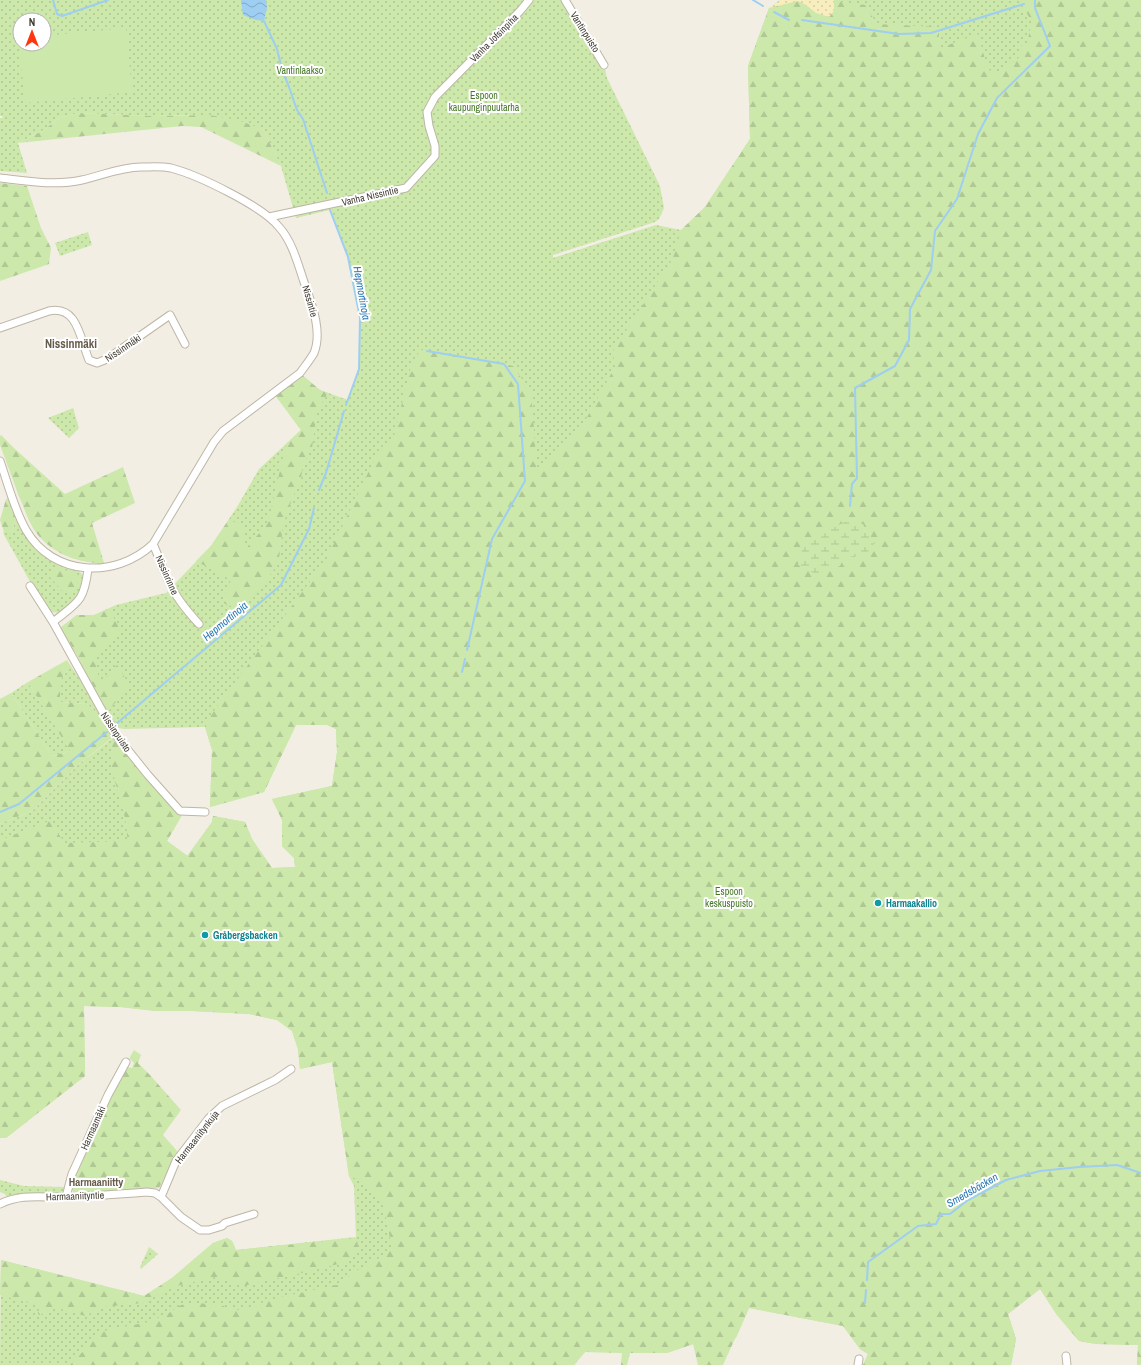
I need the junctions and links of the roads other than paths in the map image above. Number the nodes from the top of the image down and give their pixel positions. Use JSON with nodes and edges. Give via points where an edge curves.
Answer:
{"nodes":[{"id":1,"x":529,"y":0,"type":"edge"},
{"id":2,"x":564,"y":0,"type":"edge"},
{"id":3,"x":604,"y":65,"type":"dead end"},
{"id":4,"x":457,"y":74,"type":"joint"},
{"id":5,"x":0,"y":178,"type":"edge"},
{"id":6,"x":269,"y":218,"type":"junction"},
{"id":7,"x":0,"y":328,"type":"edge"},
{"id":8,"x":185,"y":344,"type":"dead end"},
{"id":9,"x":0,"y":461,"type":"edge"},
{"id":10,"x":153,"y":544,"type":"junction"},
{"id":11,"x":88,"y":569,"type":"junction"},
{"id":12,"x":30,"y":586,"type":"dead end"},
{"id":13,"x":53,"y":622,"type":"junction"},
{"id":14,"x":199,"y":624,"type":"dead end"},
{"id":15,"x":205,"y":812,"type":"dead end"},
{"id":16,"x":126,"y":1062,"type":"dead end"},
{"id":17,"x":291,"y":1069,"type":"dead end"},
{"id":18,"x":66,"y":1197,"type":"junction"},
{"id":19,"x":161,"y":1197,"type":"junction"},
{"id":20,"x":0,"y":1205,"type":"edge"},
{"id":21,"x":0,"y":1210,"type":"edge"},
{"id":22,"x":254,"y":1214,"type":"dead end"},
{"id":23,"x":1066,"y":1356,"type":"dead end"},
{"id":24,"x":1067,"y":1365,"type":"edge"}],
"edges":[{"from":1,"to":4,"type":"street","name":"Vanha Jofsinpiha"},
{"from":2,"to":3,"type":"street","name":"Vantinpuisto"},
{"from":4,"to":6,"type":"street","name":"Vanha Nissintie","via":[[435,97],[427,112],[435,156],[406,188]]},
{"from":5,"to":6,"type":"street","name":"Nissintie","via":[[69,182],[138,167],[169,168],[201,179]]},
{"from":6,"to":10,"type":"street","name":"Nissintie","via":[[288,238],[304,282],[316,326],[317,339],[314,351],[300,373],[231,424],[214,442]]},
{"from":7,"to":8,"type":"street","name":"Nissinmäki","via":[[49,311],[64,311],[74,319],[89,360],[97,363],[107,359],[170,315]]},
{"from":9,"to":11,"type":"street","name":"Nissintie","via":[[20,517],[34,541],[57,560]]},
{"from":10,"to":11,"type":"street","name":"Nissintie","via":[[131,560],[100,569]]},
{"from":10,"to":14,"type":"street","name":"Nissinrinne","via":[[177,597]]},
{"from":11,"to":13,"type":"street","via":[[84,590],[79,600]]},
{"from":12,"to":13,"type":"street","name":"Nissinpuisto"},
{"from":13,"to":15,"type":"street","name":"Nissinpuisto","via":[[115,734],[180,811]]},
{"from":16,"to":18,"type":"street","name":"Harmaamäki","via":[[72,1174]]},
{"from":17,"to":19,"type":"street","name":"Harmaaniitynkuja","via":[[270,1083],[222,1106],[209,1118],[176,1161]]},
{"from":18,"to":19,"type":"street","name":"Harmaaniityntie","via":[[147,1192]]},
{"from":18,"to":20,"type":"street","name":"Harmaaniityntie","via":[[13,1198]]},
{"from":19,"to":22,"type":"street","via":[[181,1217],[200,1230],[209,1230]]},
{"from":20,"to":21,"type":"street","name":"Harmaaniityntie"},
{"from":23,"to":24,"type":"street"}]}
